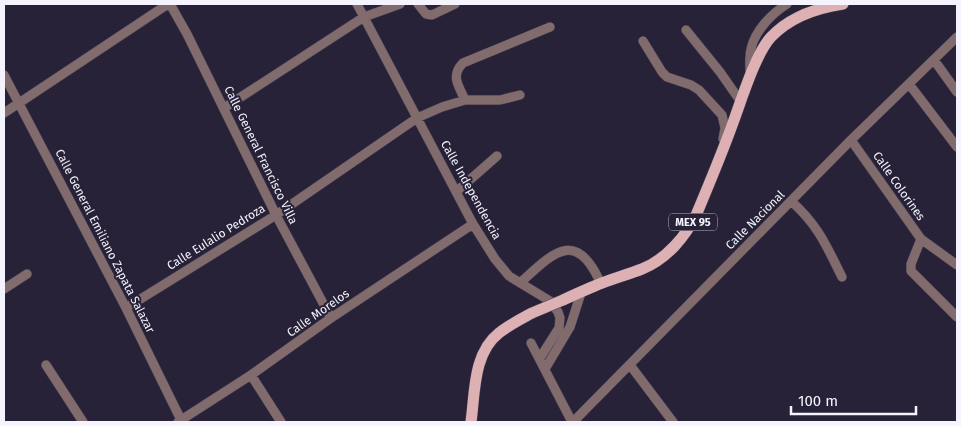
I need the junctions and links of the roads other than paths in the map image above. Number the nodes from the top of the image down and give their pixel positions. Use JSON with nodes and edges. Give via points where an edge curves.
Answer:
{"nodes":[{"id":1,"x":169,"y":4,"type":"edge"},
{"id":2,"x":357,"y":4,"type":"edge"},
{"id":3,"x":400,"y":4,"type":"edge"},
{"id":4,"x":418,"y":4,"type":"edge"},
{"id":5,"x":455,"y":4,"type":"edge"},
{"id":6,"x":787,"y":4,"type":"edge"},
{"id":7,"x":842,"y":4,"type":"edge"},
{"id":8,"x":364,"y":18,"type":"junction"},
{"id":9,"x":550,"y":27,"type":"dead end"},
{"id":10,"x":686,"y":30,"type":"dead end"},
{"id":11,"x":957,"y":37,"type":"edge"},
{"id":12,"x":643,"y":41,"type":"dead end"},
{"id":13,"x":934,"y":60,"type":"junction"},
{"id":14,"x":4,"y":75,"type":"edge"},
{"id":15,"x":750,"y":78,"type":"junction"},
{"id":16,"x":909,"y":84,"type":"junction"},
{"id":17,"x":957,"y":92,"type":"edge"},
{"id":18,"x":520,"y":95,"type":"dead end"},
{"id":19,"x":465,"y":100,"type":"junction"},
{"id":20,"x":741,"y":102,"type":"junction"},
{"id":21,"x":19,"y":103,"type":"junction"},
{"id":22,"x":224,"y":108,"type":"junction"},
{"id":23,"x":4,"y":113,"type":"edge"},
{"id":24,"x":418,"y":118,"type":"junction"},
{"id":25,"x":851,"y":140,"type":"junction"},
{"id":26,"x":957,"y":147,"type":"edge"},
{"id":27,"x":722,"y":152,"type":"junction"},
{"id":28,"x":497,"y":156,"type":"dead end"},
{"id":29,"x":456,"y":192,"type":"junction"},
{"id":30,"x":790,"y":201,"type":"junction"},
{"id":31,"x":276,"y":215,"type":"junction"},
{"id":32,"x":473,"y":224,"type":"junction"},
{"id":33,"x":921,"y":239,"type":"junction"},
{"id":34,"x":957,"y":265,"type":"edge"},
{"id":35,"x":27,"y":274,"type":"dead end"},
{"id":36,"x":842,"y":277,"type":"dead end"},
{"id":37,"x":520,"y":284,"type":"junction"},
{"id":38,"x":601,"y":284,"type":"junction"},
{"id":39,"x":4,"y":289,"type":"edge"},
{"id":40,"x":581,"y":293,"type":"junction"},
{"id":41,"x":126,"y":308,"type":"junction"},
{"id":42,"x":957,"y":317,"type":"edge"},
{"id":43,"x":331,"y":318,"type":"junction"},
{"id":44,"x":531,"y":343,"type":"dead end"},
{"id":45,"x":540,"y":358,"type":"junction"},
{"id":46,"x":46,"y":365,"type":"dead end"},
{"id":47,"x":630,"y":365,"type":"junction"},
{"id":48,"x":545,"y":369,"type":"junction"},
{"id":49,"x":251,"y":375,"type":"junction"},
{"id":50,"x":180,"y":421,"type":"edge"},
{"id":51,"x":82,"y":422,"type":"edge"},
{"id":52,"x":282,"y":422,"type":"edge"},
{"id":53,"x":471,"y":422,"type":"edge"},
{"id":54,"x":572,"y":422,"type":"edge"},
{"id":55,"x":673,"y":422,"type":"edge"}],
"edges":[{"from":1,"to":21,"type":"street"},
{"from":1,"to":22,"type":"street","name":"Calle General Francisco Villa"},
{"from":2,"to":8,"type":"street","name":"Calle Independencia"},
{"from":3,"to":8,"type":"street"},
{"from":4,"to":5,"type":"street","via":[[426,14],[432,15]]},
{"from":6,"to":15,"type":"street","via":[[762,26],[754,39],[750,51]]},
{"from":7,"to":15,"type":"main road","number":"MEX 95","via":[[800,16],[781,28],[764,47]]},
{"from":8,"to":22,"type":"street"},
{"from":8,"to":24,"type":"street","name":"Calle Independencia"},
{"from":9,"to":19,"type":"street","via":[[464,64],[456,72],[456,78]]},
{"from":10,"to":20,"type":"street"},
{"from":11,"to":13,"type":"street","name":"Calle Nacional"},
{"from":12,"to":27,"type":"street","via":[[667,77],[699,90],[722,115],[725,128]]},
{"from":13,"to":16,"type":"street","name":"Calle Nacional"},
{"from":13,"to":17,"type":"street"},
{"from":14,"to":21,"type":"street","name":"Calle General Emiliano Zapata Salazar"},
{"from":15,"to":20,"type":"main road","number":"MEX 95"},
{"from":16,"to":25,"type":"street","name":"Calle Nacional"},
{"from":16,"to":26,"type":"street"},
{"from":18,"to":19,"type":"street","name":"Calle Eulalio Pedroza","via":[[500,100]]},
{"from":19,"to":24,"type":"street","name":"Calle Eulalio Pedroza"},
{"from":20,"to":27,"type":"main road","number":"MEX 95"},
{"from":21,"to":23,"type":"street"},
{"from":21,"to":41,"type":"street","name":"Calle General Emiliano Zapata Salazar"},
{"from":22,"to":31,"type":"street","name":"Calle General Francisco Villa"},
{"from":24,"to":29,"type":"street","name":"Calle Independencia"},
{"from":24,"to":31,"type":"street","name":"Calle Eulalio Pedroza"},
{"from":25,"to":30,"type":"street","name":"Calle Nacional"},
{"from":25,"to":33,"type":"street","name":"Calle Colorines"},
{"from":27,"to":38,"type":"main road","number":"MEX 95","via":[[689,230],[662,257],[644,268]]},
{"from":28,"to":29,"type":"street"},
{"from":29,"to":32,"type":"street","name":"Calle Independencia"},
{"from":30,"to":36,"type":"street","via":[[813,222]]},
{"from":30,"to":47,"type":"street","name":"Calle Nacional"},
{"from":31,"to":41,"type":"street","name":"Calle Eulalio Pedroza"},
{"from":31,"to":43,"type":"street","name":"Calle General Francisco Villa"},
{"from":32,"to":37,"type":"street","name":"Calle Independencia","via":[[509,276]]},
{"from":32,"to":43,"type":"street","name":"Calle Morelos"},
{"from":33,"to":34,"type":"street"},
{"from":33,"to":42,"type":"street","name":"Calle Colorines","via":[[910,271]]},
{"from":35,"to":39,"type":"street"},
{"from":37,"to":38,"type":"street","via":[[564,250],[574,250],[584,256]]},
{"from":37,"to":45,"type":"street","name":"Calle Independencia","via":[[550,301],[560,318],[559,328]]},
{"from":38,"to":40,"type":"main road","number":"MEX 95"},
{"from":40,"to":48,"type":"street","via":[[570,327]]},
{"from":40,"to":53,"type":"main road","number":"MEX 95","bridge":true,"via":[[532,313],[498,334],[485,348],[477,370]]},
{"from":41,"to":50,"type":"street","name":"Calle General Emiliano Zapata Salazar"},
{"from":43,"to":49,"type":"street","name":"Calle Morelos"},
{"from":44,"to":45,"type":"street"},
{"from":45,"to":48,"type":"street"},
{"from":46,"to":51,"type":"street"},
{"from":47,"to":54,"type":"street","name":"Calle Nacional"},
{"from":47,"to":55,"type":"street"},
{"from":48,"to":54,"type":"street"},
{"from":49,"to":50,"type":"street","name":"Calle Morelos"},
{"from":49,"to":52,"type":"street"}]}
